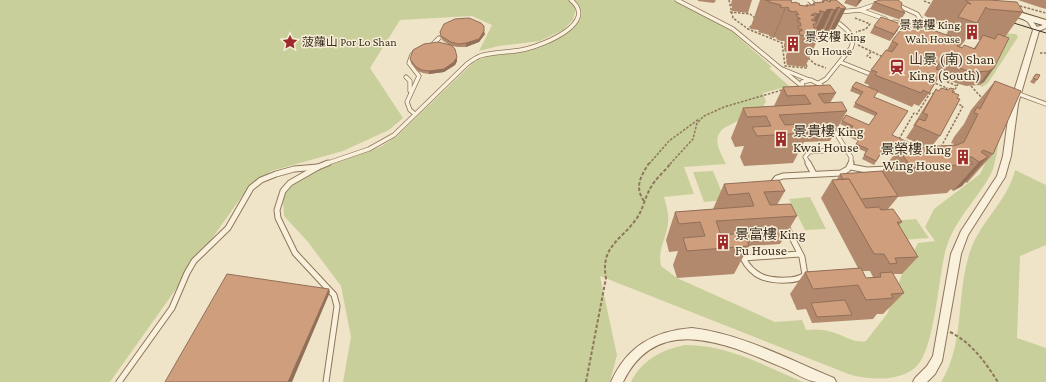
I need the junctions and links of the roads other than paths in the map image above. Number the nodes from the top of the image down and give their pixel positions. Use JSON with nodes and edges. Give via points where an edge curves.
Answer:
{"nodes":[{"id":1,"x":571,"y":0,"type":"edge"},
{"id":2,"x":677,"y":0,"type":"edge"},
{"id":3,"x":808,"y":0,"type":"edge"},
{"id":4,"x":970,"y":0,"type":"edge"},
{"id":5,"x":991,"y":0,"type":"edge"},
{"id":6,"x":882,"y":2,"type":"edge"},
{"id":7,"x":893,"y":3,"type":"edge"},
{"id":8,"x":821,"y":9,"type":"edge"},
{"id":9,"x":860,"y":10,"type":"junction"},
{"id":10,"x":833,"y":13,"type":"edge"},
{"id":11,"x":1020,"y":15,"type":"junction"},
{"id":12,"x":1046,"y":16,"type":"edge"},
{"id":13,"x":832,"y":18,"type":"edge"},
{"id":14,"x":1046,"y":23,"type":"edge"},
{"id":15,"x":1046,"y":26,"type":"edge"},
{"id":16,"x":1036,"y":30,"type":"junction"},
{"id":17,"x":439,"y":38,"type":"edge"},
{"id":18,"x":441,"y":44,"type":"edge"},
{"id":19,"x":419,"y":49,"type":"edge"},
{"id":20,"x":840,"y":62,"type":"junction"},
{"id":21,"x":777,"y":67,"type":"junction"},
{"id":22,"x":870,"y":74,"type":"edge"},
{"id":23,"x":406,"y":77,"type":"dead end"},
{"id":24,"x":811,"y":80,"type":"junction"},
{"id":25,"x":819,"y":83,"type":"junction"},
{"id":26,"x":803,"y":87,"type":"junction"},
{"id":27,"x":410,"y":92,"type":"junction"},
{"id":28,"x":1016,"y":93,"type":"junction"},
{"id":29,"x":1046,"y":104,"type":"edge"},
{"id":30,"x":416,"y":114,"type":"junction"},
{"id":31,"x":829,"y":122,"type":"edge"},
{"id":32,"x":845,"y":149,"type":"junction"},
{"id":33,"x":318,"y":167,"type":"junction"},
{"id":34,"x":851,"y":167,"type":"junction"},
{"id":35,"x":892,"y":169,"type":"dead end"},
{"id":36,"x":814,"y":174,"type":"junction"},
{"id":37,"x":771,"y":192,"type":"edge"},
{"id":38,"x":784,"y":221,"type":"edge"},
{"id":39,"x":799,"y":254,"type":"junction"},
{"id":40,"x":119,"y":382,"type":"edge"},
{"id":41,"x":326,"y":382,"type":"edge"},
{"id":42,"x":617,"y":382,"type":"edge"},
{"id":43,"x":830,"y":382,"type":"edge"},
{"id":44,"x":919,"y":382,"type":"edge"}],
"edges":[{"from":1,"to":30,"type":"lane","via":[[578,7],[579,14],[571,27],[533,47],[474,59]]},
{"from":2,"to":21,"type":"lane","via":[[733,29]]},
{"from":3,"to":8,"type":"lane","bridge":true},
{"from":4,"to":11,"type":"main road"},
{"from":5,"to":12,"type":"main road"},
{"from":6,"to":9,"type":"lane"},
{"from":7,"to":9,"type":"lane","via":[[917,14],[922,22],[916,25],[901,24]]},
{"from":9,"to":10,"type":"lane"},
{"from":11,"to":14,"type":"main road"},
{"from":11,"to":16,"type":"street"},
{"from":13,"to":20,"type":"lane","bridge":true,"via":[[850,33],[854,42]]},
{"from":15,"to":16,"type":"street"},
{"from":16,"to":28,"type":"street"},
{"from":17,"to":18,"type":"lane","via":[[431,44]]},
{"from":19,"to":27,"type":"lane","via":[[412,55],[409,64],[419,76]]},
{"from":20,"to":22,"type":"lane"},
{"from":20,"to":25,"type":"lane","via":[[826,79]]},
{"from":21,"to":24,"type":"lane"},
{"from":21,"to":26,"type":"lane"},
{"from":23,"to":27,"type":"lane","via":[[410,84]]},
{"from":24,"to":25,"type":"lane"},
{"from":24,"to":26,"type":"lane","via":[[804,81]]},
{"from":25,"to":26,"type":"lane","via":[[822,87],[813,94]]},
{"from":27,"to":30,"type":"lane","via":[[407,99],[408,107]]},
{"from":28,"to":29,"type":"lane"},
{"from":28,"to":44,"type":"street","via":[[1011,105],[1007,156],[1001,177],[960,244],[938,357],[931,370]]},
{"from":30,"to":33,"type":"lane","via":[[394,135],[380,144]]},
{"from":31,"to":32,"type":"lane"},
{"from":32,"to":34,"type":"lane","via":[[851,158]]},
{"from":32,"to":36,"type":"lane","via":[[813,151],[806,154],[806,161]]},
{"from":33,"to":40,"type":"lane","via":[[311,166],[284,172],[254,184],[232,224],[194,260],[173,306]]},
{"from":33,"to":41,"type":"lane","via":[[290,183],[283,191],[277,210],[278,218],[295,253],[336,300]]},
{"from":34,"to":35,"type":"lane","via":[[868,170]]},
{"from":34,"to":36,"type":"lane","via":[[841,173]]},
{"from":36,"to":37,"type":"lane","via":[[777,178],[770,187]]},
{"from":38,"to":39,"type":"lane"},
{"from":39,"to":39,"type":"lane","via":[[806,271],[805,275],[789,280],[774,281],[757,276],[750,271],[743,258]]},
{"from":42,"to":43,"type":"street","via":[[627,364],[650,344],[675,335],[691,333],[712,335],[738,343]]}]}
